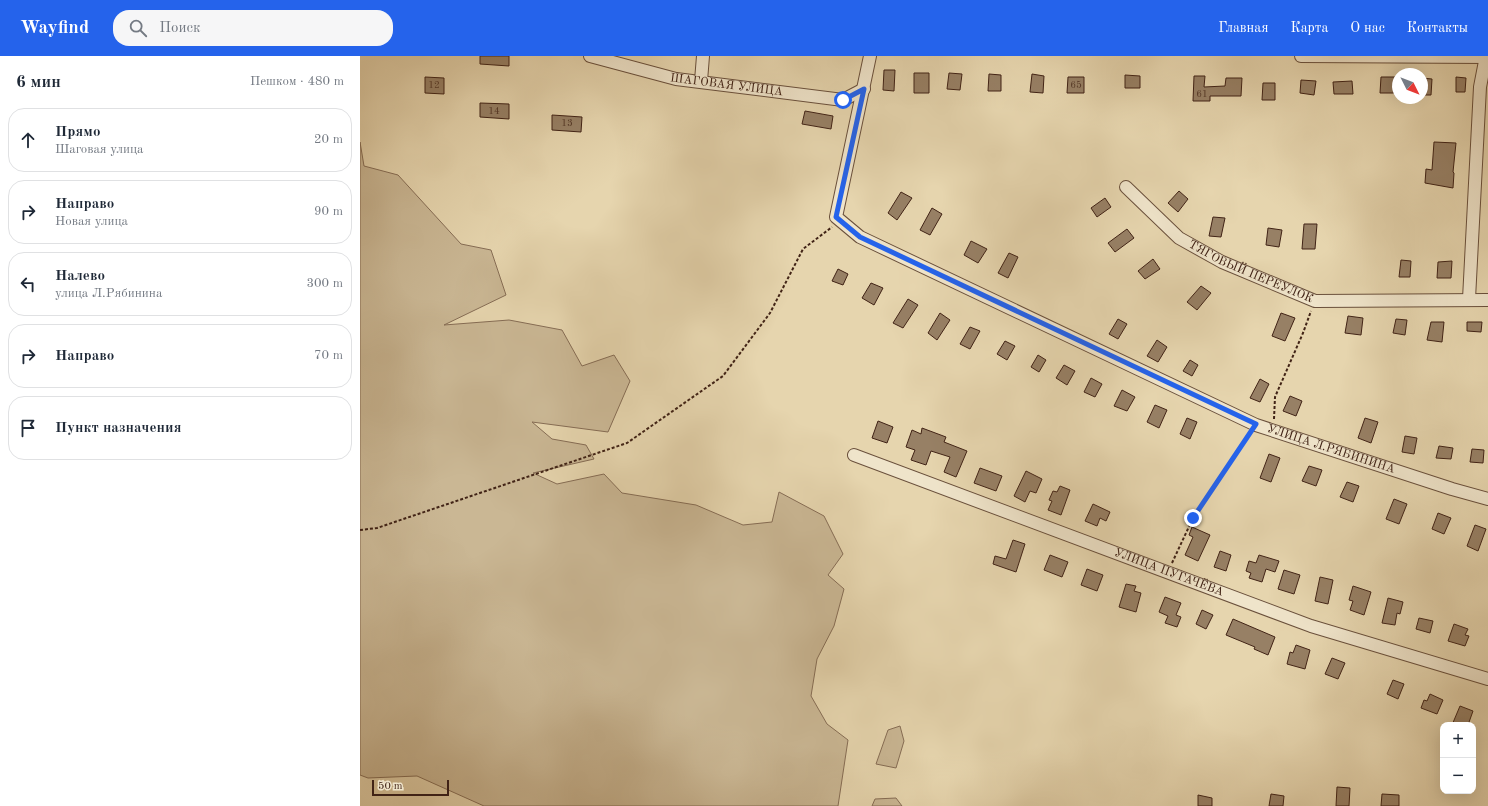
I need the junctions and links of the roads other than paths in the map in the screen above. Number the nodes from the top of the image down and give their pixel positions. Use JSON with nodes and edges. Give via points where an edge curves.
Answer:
{"nodes":[{"id":1,"x":590,"y":56,"type":"edge"},
{"id":2,"x":703,"y":56,"type":"edge"},
{"id":3,"x":870,"y":56,"type":"edge"},
{"id":4,"x":1301,"y":56,"type":"edge"},
{"id":5,"x":1487,"y":57,"type":"edge"},
{"id":6,"x":701,"y":82,"type":"junction"},
{"id":7,"x":864,"y":89,"type":"junction"},
{"id":8,"x":1126,"y":187,"type":"dead end"},
{"id":9,"x":1469,"y":299,"type":"junction"},
{"id":10,"x":1488,"y":300,"type":"edge"},
{"id":11,"x":854,"y":455,"type":"dead end"},
{"id":12,"x":1488,"y":499,"type":"edge"},
{"id":13,"x":1488,"y":679,"type":"edge"}],
"edges":[{"from":1,"to":6,"type":"street","name":"ШАГОВАЯ УЛИЦА","via":[[676,79]]},
{"from":2,"to":6,"type":"street"},
{"from":3,"to":7,"type":"street"},
{"from":4,"to":5,"type":"street"},
{"from":5,"to":9,"type":"street","via":[[1480,87]]},
{"from":6,"to":7,"type":"street","name":"ШАГОВАЯ УЛИЦА","via":[[843,100]]},
{"from":7,"to":12,"type":"street","name":"УЛИЦА Л.РЯБИНИНА","via":[[838,219],[860,237],[1256,424]]},
{"from":8,"to":9,"type":"street","name":"ТЯГОВЫЙ ПЕРЕУЛОК","via":[[1179,238],[1222,262],[1315,301]]},
{"from":9,"to":10,"type":"street","name":"ТЯГОВЫЙ ПЕРЕУЛОК"},
{"from":11,"to":13,"type":"street","name":"УЛИЦА ПУГАЧЁВА","via":[[1311,626]]}]}
